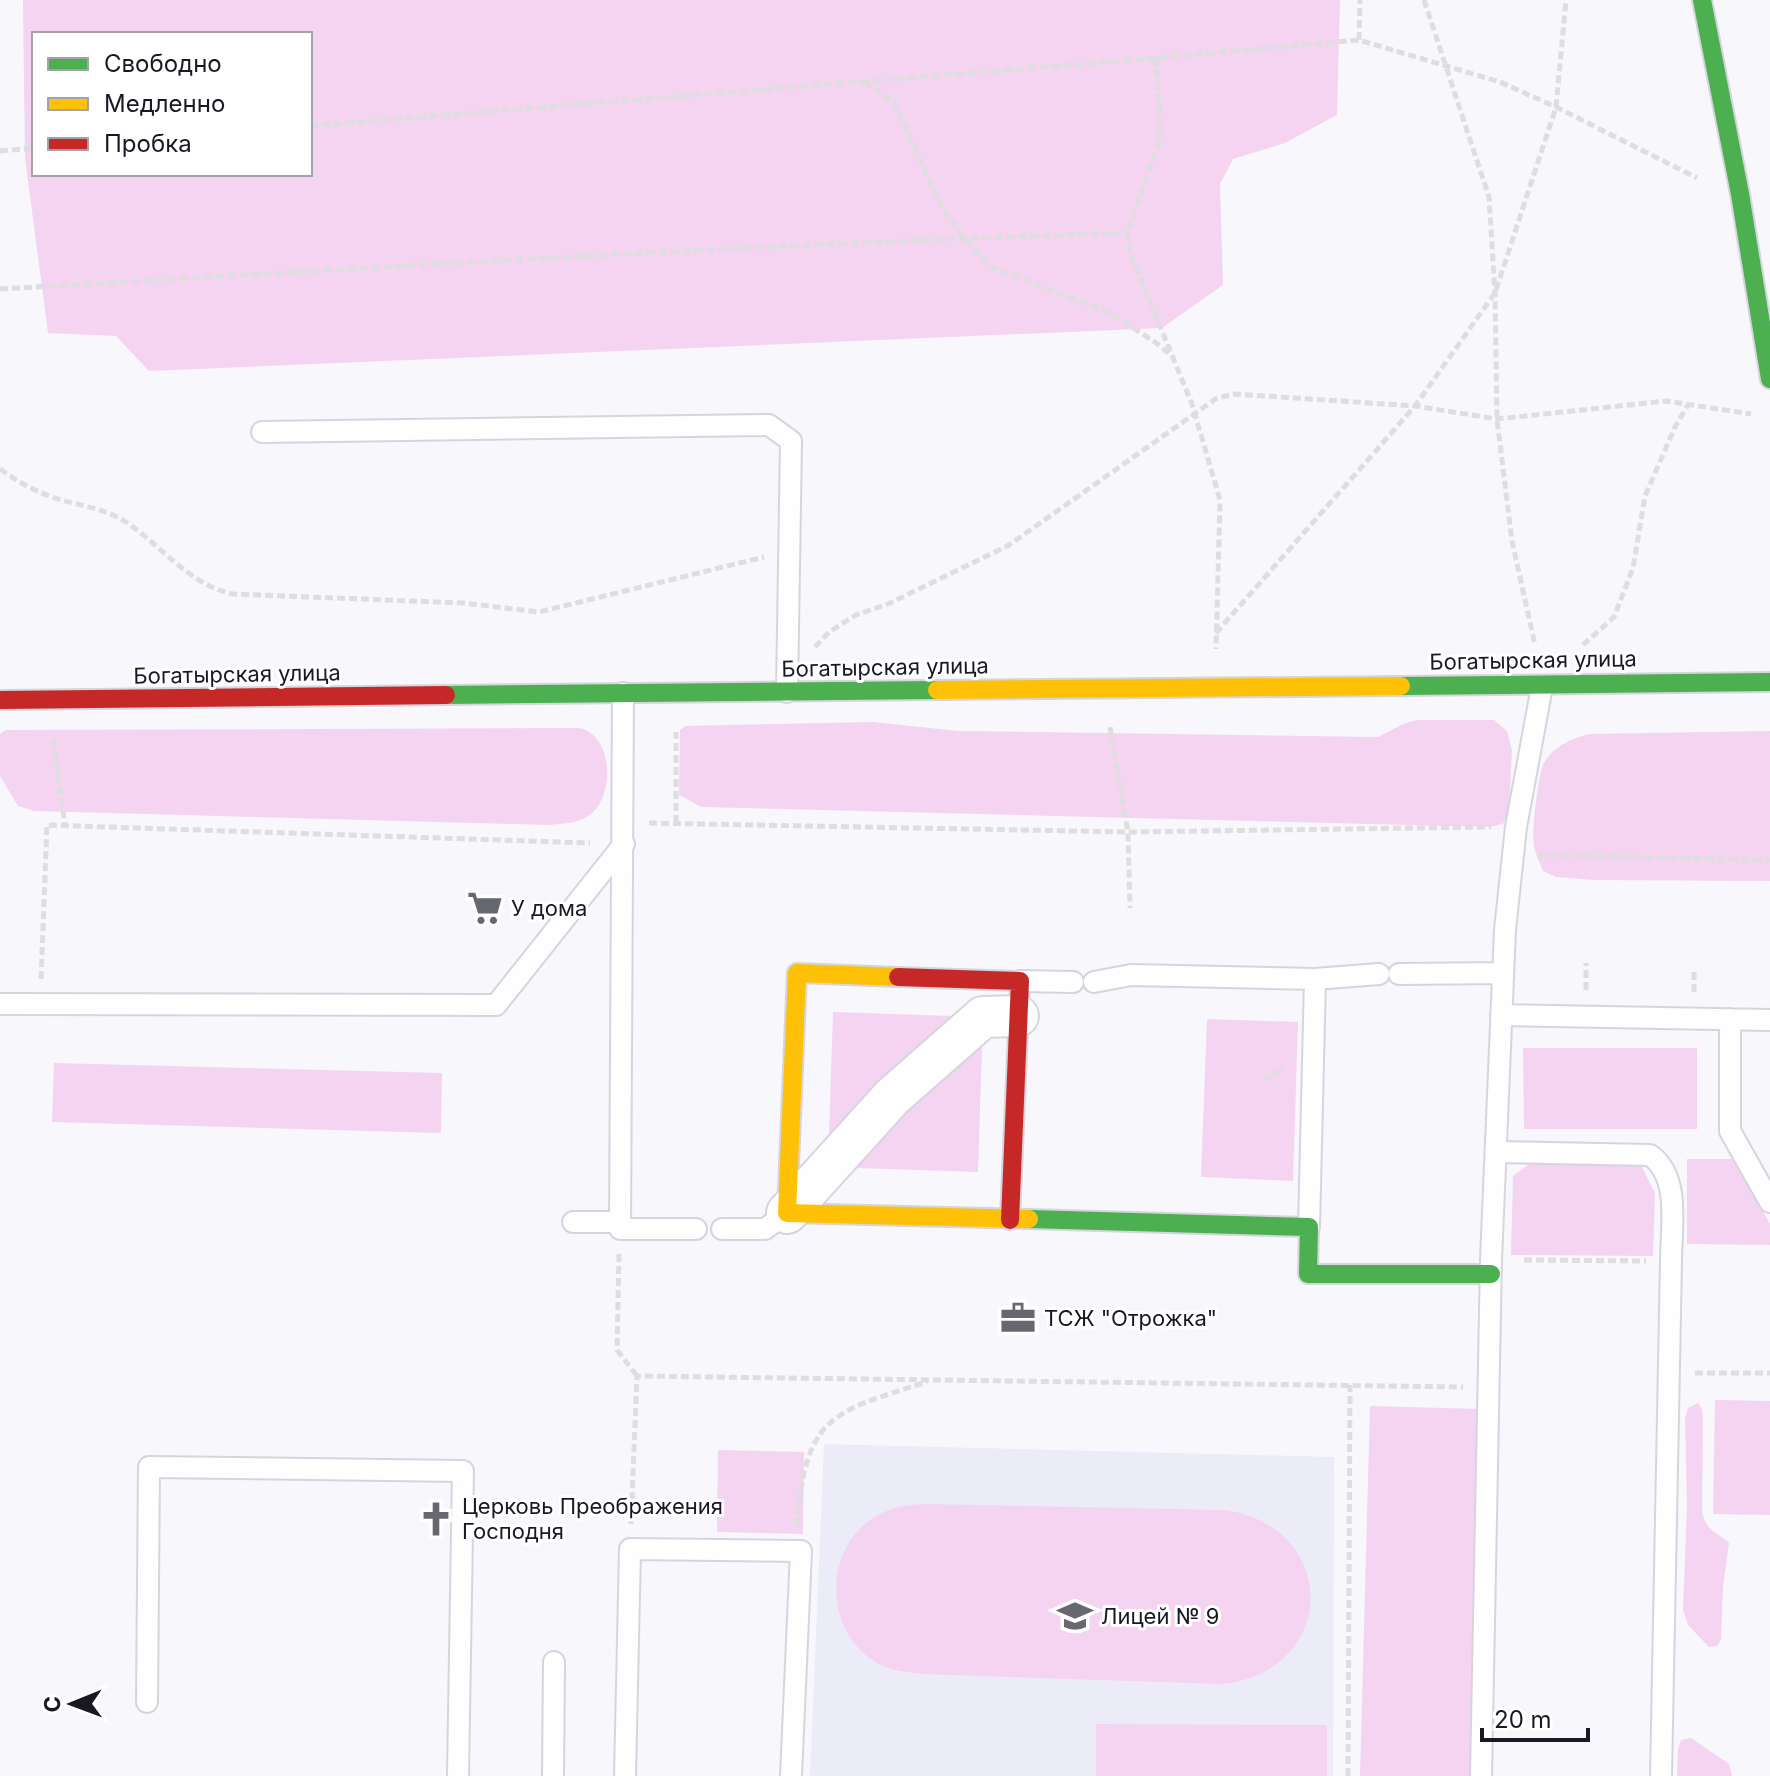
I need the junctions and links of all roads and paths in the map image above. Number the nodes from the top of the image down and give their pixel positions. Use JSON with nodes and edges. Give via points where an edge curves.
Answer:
{"nodes":[{"id":1,"x":1360,"y":0,"type":"edge"},
{"id":2,"x":1424,"y":0,"type":"edge"},
{"id":3,"x":1566,"y":0,"type":"edge"},
{"id":4,"x":1702,"y":0,"type":"edge"},
{"id":5,"x":1359,"y":40,"type":"junction"},
{"id":6,"x":1156,"y":58,"type":"junction"},
{"id":7,"x":1445,"y":65,"type":"junction"},
{"id":8,"x":863,"y":82,"type":"junction"},
{"id":9,"x":1556,"y":107,"type":"junction"},
{"id":10,"x":312,"y":126,"type":"edge"},
{"id":11,"x":32,"y":148,"type":"edge"},
{"id":12,"x":0,"y":151,"type":"edge"},
{"id":13,"x":1698,"y":179,"type":"dead end"},
{"id":14,"x":1127,"y":233,"type":"junction"},
{"id":15,"x":964,"y":238,"type":"junction"},
{"id":16,"x":0,"y":289,"type":"edge"},
{"id":17,"x":1495,"y":293,"type":"junction"},
{"id":18,"x":1176,"y":359,"type":"junction"},
{"id":19,"x":1770,"y":379,"type":"edge"},
{"id":20,"x":1688,"y":405,"type":"junction"},
{"id":21,"x":1415,"y":406,"type":"junction"},
{"id":22,"x":1195,"y":413,"type":"junction"},
{"id":23,"x":1752,"y":414,"type":"dead end"},
{"id":24,"x":1497,"y":419,"type":"junction"},
{"id":25,"x":262,"y":432,"type":"dead end"},
{"id":26,"x":0,"y":469,"type":"edge"},
{"id":27,"x":790,"y":551,"type":"junction"},
{"id":28,"x":1216,"y":633,"type":"junction"},
{"id":29,"x":1572,"y":649,"type":"dead end"},
{"id":30,"x":812,"y":650,"type":"dead end"},
{"id":31,"x":1216,"y":658,"type":"dead end"},
{"id":32,"x":1538,"y":658,"type":"dead end"},
{"id":33,"x":1770,"y":682,"type":"edge"},
{"id":34,"x":1104,"y":689,"type":"junction"},
{"id":35,"x":787,"y":692,"type":"junction"},
{"id":36,"x":1541,"y":692,"type":"dead end"},
{"id":37,"x":623,"y":693,"type":"junction"},
{"id":38,"x":0,"y":700,"type":"edge"},
{"id":39,"x":676,"y":720,"type":"dead end"},
{"id":40,"x":51,"y":730,"type":"dead end"},
{"id":41,"x":624,"y":822,"type":"junction"},
{"id":42,"x":676,"y":823,"type":"junction"},
{"id":43,"x":65,"y":825,"type":"junction"},
{"id":44,"x":1516,"y":827,"type":"junction"},
{"id":45,"x":1128,"y":832,"type":"junction"},
{"id":46,"x":624,"y":844,"type":"junction"},
{"id":47,"x":1512,"y":855,"type":"junction"},
{"id":48,"x":1770,"y":860,"type":"edge"},
{"id":49,"x":1130,"y":908,"type":"dead end"},
{"id":50,"x":1503,"y":973,"type":"junction"},
{"id":51,"x":1315,"y":979,"type":"junction"},
{"id":52,"x":1073,"y":982,"type":"dead end"},
{"id":53,"x":1094,"y":982,"type":"dead end"},
{"id":54,"x":1019,"y":998,"type":"junction"},
{"id":55,"x":0,"y":1004,"type":"edge"},
{"id":56,"x":39,"y":1004,"type":"junction"},
{"id":57,"x":1501,"y":1015,"type":"junction"},
{"id":58,"x":1730,"y":1019,"type":"junction"},
{"id":59,"x":1770,"y":1020,"type":"edge"},
{"id":60,"x":1496,"y":1152,"type":"junction"},
{"id":61,"x":1770,"y":1202,"type":"edge"},
{"id":62,"x":787,"y":1213,"type":"junction"},
{"id":63,"x":1010,"y":1220,"type":"junction"},
{"id":64,"x":573,"y":1222,"type":"dead end"},
{"id":65,"x":620,"y":1225,"type":"junction"},
{"id":66,"x":1309,"y":1227,"type":"junction"},
{"id":67,"x":696,"y":1229,"type":"dead end"},
{"id":68,"x":722,"y":1229,"type":"dead end"},
{"id":69,"x":1671,"y":1261,"type":"junction"},
{"id":70,"x":1491,"y":1267,"type":"junction"},
{"id":71,"x":1668,"y":1373,"type":"junction"},
{"id":72,"x":1770,"y":1373,"type":"edge"},
{"id":73,"x":637,"y":1376,"type":"junction"},
{"id":74,"x":933,"y":1380,"type":"junction"},
{"id":75,"x":1350,"y":1385,"type":"junction"},
{"id":76,"x":1489,"y":1388,"type":"junction"},
{"id":77,"x":630,"y":1549,"type":"junction"},
{"id":78,"x":796,"y":1551,"type":"junction"},
{"id":79,"x":554,"y":1662,"type":"dead end"},
{"id":80,"x":147,"y":1702,"type":"dead end"},
{"id":81,"x":458,"y":1776,"type":"edge"},
{"id":82,"x":553,"y":1776,"type":"edge"},
{"id":83,"x":625,"y":1776,"type":"edge"},
{"id":84,"x":791,"y":1776,"type":"edge"},
{"id":85,"x":1348,"y":1776,"type":"edge"},
{"id":86,"x":1481,"y":1776,"type":"edge"},
{"id":87,"x":1661,"y":1776,"type":"edge"}],
"edges":[{"from":1,"to":5,"type":"path"},
{"from":2,"to":7,"type":"path"},
{"from":3,"to":9,"type":"path"},
{"from":4,"to":19,"type":"street"},
{"from":5,"to":6,"type":"path"},
{"from":5,"to":7,"type":"path"},
{"from":6,"to":8,"type":"path"},
{"from":6,"to":14,"type":"path","via":[[1161,138]]},
{"from":7,"to":9,"type":"path"},
{"from":7,"to":17,"type":"path","via":[[1489,197]]},
{"from":8,"to":10,"type":"path"},
{"from":8,"to":15,"type":"path","via":[[894,102],[941,206]]},
{"from":9,"to":13,"type":"path"},
{"from":9,"to":17,"type":"path"},
{"from":11,"to":12,"type":"path"},
{"from":14,"to":15,"type":"path"},
{"from":14,"to":18,"type":"path","via":[[1130,253]]},
{"from":15,"to":16,"type":"path"},
{"from":15,"to":18,"type":"path","via":[[991,267],[1110,313]]},
{"from":17,"to":21,"type":"path"},
{"from":17,"to":24,"type":"path"},
{"from":18,"to":22,"type":"path"},
{"from":20,"to":23,"type":"path"},
{"from":20,"to":24,"type":"path","via":[[1666,401]]},
{"from":20,"to":29,"type":"path","via":[[1645,496],[1633,568],[1614,617]]},
{"from":21,"to":22,"type":"path","via":[[1235,394],[1217,398]]},
{"from":21,"to":24,"type":"path"},
{"from":21,"to":28,"type":"path"},
{"from":22,"to":28,"type":"path","via":[[1220,500]]},
{"from":22,"to":30,"type":"path","via":[[1009,545],[856,615]]},
{"from":24,"to":32,"type":"path","via":[[1512,541]]},
{"from":25,"to":27,"type":"lane","via":[[769,425],[791,441]]},
{"from":26,"to":27,"type":"path","via":[[49,496],[124,521],[212,590],[233,594],[463,603],[539,612]]},
{"from":27,"to":35,"type":"lane"},
{"from":28,"to":31,"type":"path"},
{"from":33,"to":34,"type":"street","name":"Богатырская улица"},
{"from":34,"to":35,"type":"street","name":"Богатырская улица"},
{"from":34,"to":45,"type":"path"},
{"from":35,"to":37,"type":"street","name":"Богатырская улица"},
{"from":36,"to":44,"type":"lane"},
{"from":37,"to":38,"type":"street","name":"Богатырская улица"},
{"from":37,"to":41,"type":"lane"},
{"from":39,"to":42,"type":"path"},
{"from":40,"to":43,"type":"path"},
{"from":41,"to":42,"type":"path"},
{"from":41,"to":46,"type":"lane"},
{"from":42,"to":45,"type":"path"},
{"from":43,"to":46,"type":"path"},
{"from":43,"to":56,"type":"path","via":[[47,825]]},
{"from":44,"to":45,"type":"path"},
{"from":44,"to":47,"type":"lane"},
{"from":45,"to":49,"type":"path"},
{"from":46,"to":56,"type":"lane","via":[[496,1005]]},
{"from":46,"to":65,"type":"lane"},
{"from":47,"to":48,"type":"path"},
{"from":47,"to":50,"type":"lane"},
{"from":50,"to":51,"type":"lane"},
{"from":50,"to":57,"type":"lane"},
{"from":51,"to":53,"type":"lane","via":[[1131,975]]},
{"from":51,"to":66,"type":"lane"},
{"from":52,"to":54,"type":"lane"},
{"from":54,"to":62,"type":"street","via":[[983,1017],[892,1097]]},
{"from":54,"to":62,"type":"street","via":[[797,973]]},
{"from":54,"to":63,"type":"street"},
{"from":55,"to":56,"type":"lane"},
{"from":57,"to":58,"type":"lane"},
{"from":57,"to":60,"type":"lane"},
{"from":58,"to":59,"type":"lane"},
{"from":58,"to":61,"type":"lane","via":[[1730,1131]]},
{"from":60,"to":69,"type":"lane","via":[[1650,1155],[1668,1175]]},
{"from":60,"to":70,"type":"lane"},
{"from":62,"to":63,"type":"street"},
{"from":62,"to":68,"type":"lane","via":[[765,1229]]},
{"from":63,"to":66,"type":"street"},
{"from":64,"to":65,"type":"lane"},
{"from":65,"to":67,"type":"lane"},
{"from":65,"to":73,"type":"path","via":[[617,1350]]},
{"from":66,"to":70,"type":"street","via":[[1308,1274]]},
{"from":69,"to":70,"type":"path"},
{"from":69,"to":71,"type":"lane"},
{"from":70,"to":76,"type":"lane"},
{"from":71,"to":72,"type":"path"},
{"from":71,"to":87,"type":"lane"},
{"from":73,"to":74,"type":"path"},
{"from":73,"to":77,"type":"path"},
{"from":74,"to":75,"type":"path"},
{"from":74,"to":78,"type":"path","via":[[866,1401],[829,1422],[807,1460]]},
{"from":75,"to":76,"type":"path"},
{"from":75,"to":85,"type":"path"},
{"from":76,"to":86,"type":"lane"},
{"from":77,"to":78,"type":"lane"},
{"from":77,"to":83,"type":"lane"},
{"from":78,"to":84,"type":"lane","via":[[801,1551]]},
{"from":79,"to":82,"type":"lane"},
{"from":80,"to":81,"type":"lane","via":[[149,1467],[463,1471]]}]}
